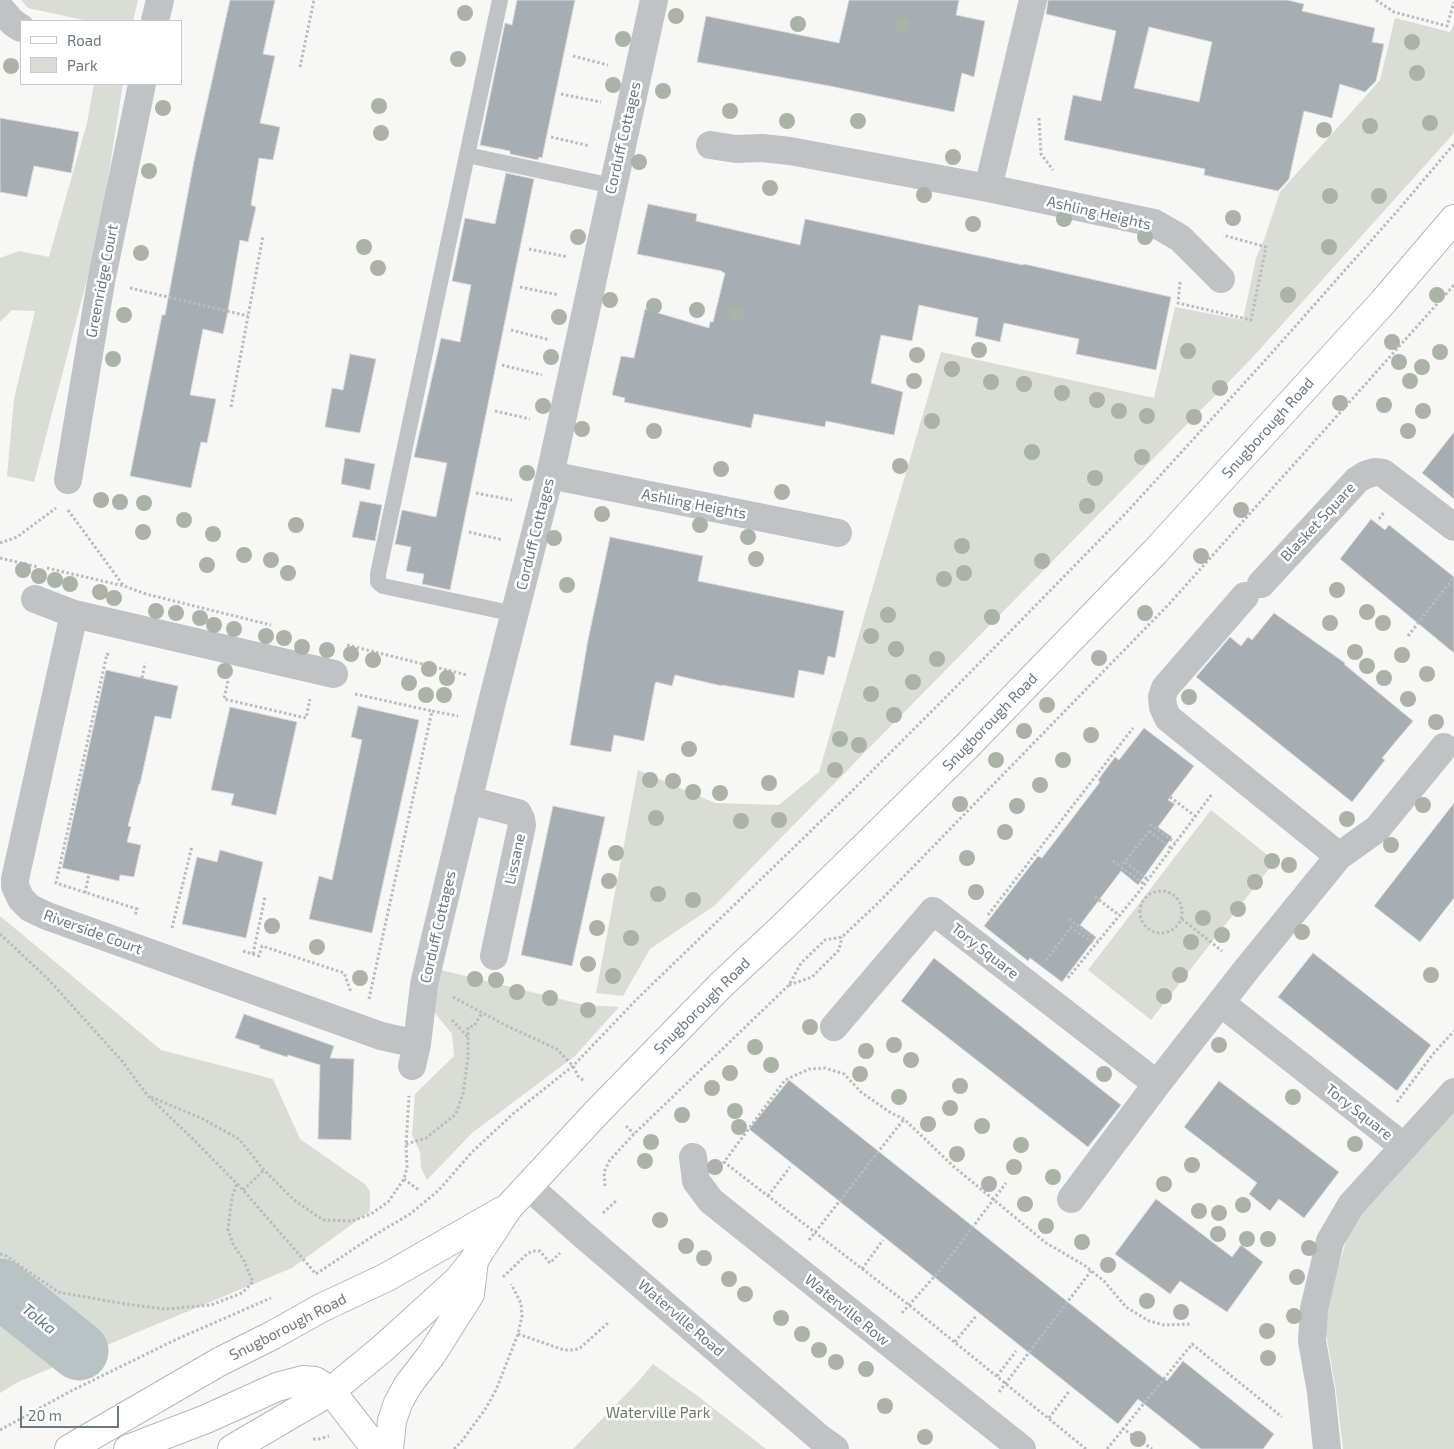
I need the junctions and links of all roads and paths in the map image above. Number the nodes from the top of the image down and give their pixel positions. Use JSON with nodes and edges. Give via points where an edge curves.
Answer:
{"nodes":[{"id":1,"x":160,"y":0,"type":"edge"},
{"id":2,"x":314,"y":0,"type":"edge"},
{"id":3,"x":500,"y":0,"type":"edge"},
{"id":4,"x":654,"y":0,"type":"edge"},
{"id":5,"x":1032,"y":0,"type":"edge"},
{"id":6,"x":1376,"y":0,"type":"edge"},
{"id":7,"x":1454,"y":2,"type":"edge"},
{"id":8,"x":0,"y":8,"type":"edge"},
{"id":9,"x":155,"y":20,"type":"edge"},
{"id":10,"x":20,"y":27,"type":"edge"},
{"id":11,"x":573,"y":56,"type":"dead end"},
{"id":12,"x":609,"y":65,"type":"dead end"},
{"id":13,"x":300,"y":67,"type":"dead end"},
{"id":14,"x":142,"y":85,"type":"edge"},
{"id":15,"x":561,"y":94,"type":"dead end"},
{"id":16,"x":601,"y":102,"type":"dead end"},
{"id":17,"x":552,"y":137,"type":"dead end"},
{"id":18,"x":1454,"y":144,"type":"edge"},
{"id":19,"x":710,"y":145,"type":"dead end"},
{"id":20,"x":591,"y":147,"type":"dead end"},
{"id":21,"x":467,"y":155,"type":"junction"},
{"id":22,"x":613,"y":186,"type":"junction"},
{"id":23,"x":988,"y":188,"type":"junction"},
{"id":24,"x":1454,"y":219,"type":"edge"},
{"id":25,"x":263,"y":236,"type":"dead end"},
{"id":26,"x":529,"y":250,"type":"dead end"},
{"id":27,"x":568,"y":257,"type":"dead end"},
{"id":28,"x":1221,"y":279,"type":"dead end"},
{"id":29,"x":100,"y":282,"type":"junction"},
{"id":30,"x":1454,"y":285,"type":"edge"},
{"id":31,"x":520,"y":287,"type":"dead end"},
{"id":32,"x":560,"y":295,"type":"dead end"},
{"id":33,"x":248,"y":316,"type":"junction"},
{"id":34,"x":511,"y":330,"type":"dead end"},
{"id":35,"x":550,"y":340,"type":"dead end"},
{"id":36,"x":502,"y":366,"type":"dead end"},
{"id":37,"x":543,"y":375,"type":"dead end"},
{"id":38,"x":231,"y":407,"type":"dead end"},
{"id":39,"x":495,"y":411,"type":"dead end"},
{"id":40,"x":533,"y":420,"type":"dead end"},
{"id":41,"x":550,"y":475,"type":"junction"},
{"id":42,"x":68,"y":480,"type":"dead end"},
{"id":43,"x":476,"y":494,"type":"dead end"},
{"id":44,"x":516,"y":501,"type":"dead end"},
{"id":45,"x":1454,"y":527,"type":"edge"},
{"id":46,"x":469,"y":532,"type":"dead end"},
{"id":47,"x":838,"y":533,"type":"dead end"},
{"id":48,"x":507,"y":540,"type":"dead end"},
{"id":49,"x":0,"y":543,"type":"edge"},
{"id":50,"x":0,"y":558,"type":"edge"},
{"id":51,"x":1454,"y":577,"type":"edge"},
{"id":52,"x":124,"y":586,"type":"junction"},
{"id":53,"x":36,"y":599,"type":"dead end"},
{"id":54,"x":74,"y":614,"type":"junction"},
{"id":55,"x":515,"y":614,"type":"junction"},
{"id":56,"x":271,"y":625,"type":"dead end"},
{"id":57,"x":1408,"y":636,"type":"dead end"},
{"id":58,"x":338,"y":642,"type":"dead end"},
{"id":59,"x":117,"y":656,"type":"dead end"},
{"id":60,"x":136,"y":661,"type":"dead end"},
{"id":61,"x":142,"y":678,"type":"dead end"},
{"id":62,"x":219,"y":679,"type":"dead end"},
{"id":63,"x":340,"y":683,"type":"joint"},
{"id":64,"x":311,"y":694,"type":"dead end"},
{"id":65,"x":494,"y":694,"type":"junction"},
{"id":66,"x":390,"y":702,"type":"junction"},
{"id":67,"x":389,"y":707,"type":"dead end"},
{"id":68,"x":432,"y":711,"type":"junction"},
{"id":69,"x":1133,"y":728,"type":"dead end"},
{"id":70,"x":1444,"y":747,"type":"dead end"},
{"id":71,"x":1230,"y":769,"type":"junction"},
{"id":72,"x":1170,"y":797,"type":"dead end"},
{"id":73,"x":468,"y":800,"type":"junction"},
{"id":74,"x":1195,"y":816,"type":"junction"},
{"id":75,"x":1150,"y":824,"type":"dead end"},
{"id":76,"x":1175,"y":843,"type":"junction"},
{"id":77,"x":192,"y":846,"type":"dead end"},
{"id":78,"x":1171,"y":848,"type":"junction"},
{"id":79,"x":1339,"y":856,"type":"junction"},
{"id":80,"x":1113,"y":860,"type":"dead end"},
{"id":81,"x":1147,"y":879,"type":"junction"},
{"id":82,"x":1144,"y":884,"type":"junction"},
{"id":83,"x":1138,"y":893,"type":"junction"},
{"id":84,"x":265,"y":897,"type":"dead end"},
{"id":85,"x":1095,"y":897,"type":"dead end"},
{"id":86,"x":1144,"y":898,"type":"junction"},
{"id":87,"x":1119,"y":915,"type":"junction"},
{"id":88,"x":987,"y":916,"type":"dead end"},
{"id":89,"x":144,"y":919,"type":"dead end"},
{"id":90,"x":1069,"y":919,"type":"dead end"},
{"id":91,"x":1182,"y":919,"type":"junction"},
{"id":92,"x":163,"y":925,"type":"dead end"},
{"id":93,"x":172,"y":928,"type":"junction"},
{"id":94,"x":181,"y":931,"type":"dead end"},
{"id":95,"x":0,"y":934,"type":"edge"},
{"id":96,"x":842,"y":936,"type":"junction"},
{"id":97,"x":1097,"y":943,"type":"junction"},
{"id":98,"x":235,"y":948,"type":"dead end"},
{"id":99,"x":253,"y":954,"type":"junction"},
{"id":100,"x":494,"y":956,"type":"dead end"},
{"id":101,"x":1044,"y":962,"type":"dead end"},
{"id":102,"x":1246,"y":970,"type":"junction"},
{"id":103,"x":1065,"y":982,"type":"dead end"},
{"id":104,"x":424,"y":985,"type":"junction"},
{"id":105,"x":789,"y":985,"type":"junction"},
{"id":106,"x":1221,"y":1003,"type":"junction"},
{"id":107,"x":482,"y":1013,"type":"junction"},
{"id":108,"x":365,"y":1017,"type":"junction"},
{"id":109,"x":834,"y":1027,"type":"dead end"},
{"id":110,"x":414,"y":1055,"type":"junction"},
{"id":111,"x":573,"y":1066,"type":"junction"},
{"id":112,"x":578,"y":1076,"type":"dead end"},
{"id":113,"x":1157,"y":1084,"type":"junction"},
{"id":114,"x":1454,"y":1092,"type":"edge"},
{"id":115,"x":148,"y":1096,"type":"junction"},
{"id":116,"x":904,"y":1119,"type":"junction"},
{"id":117,"x":625,"y":1125,"type":"dead end"},
{"id":118,"x":634,"y":1134,"type":"junction"},
{"id":119,"x":406,"y":1144,"type":"junction"},
{"id":120,"x":1403,"y":1146,"type":"junction"},
{"id":121,"x":693,"y":1157,"type":"dead end"},
{"id":122,"x":790,"y":1167,"type":"dead end"},
{"id":123,"x":264,"y":1170,"type":"junction"},
{"id":124,"x":404,"y":1180,"type":"junction"},
{"id":125,"x":1006,"y":1183,"type":"dead end"},
{"id":126,"x":237,"y":1184,"type":"junction"},
{"id":127,"x":528,"y":1186,"type":"junction"},
{"id":128,"x":605,"y":1186,"type":"dead end"},
{"id":129,"x":243,"y":1190,"type":"junction"},
{"id":130,"x":420,"y":1191,"type":"dead end"},
{"id":131,"x":768,"y":1196,"type":"junction"},
{"id":132,"x":995,"y":1199,"type":"junction"},
{"id":133,"x":1071,"y":1199,"type":"dead end"},
{"id":134,"x":508,"y":1208,"type":"junction"},
{"id":135,"x":815,"y":1233,"type":"junction"},
{"id":136,"x":883,"y":1240,"type":"dead end"},
{"id":137,"x":0,"y":1254,"type":"edge"},
{"id":138,"x":474,"y":1260,"type":"junction"},
{"id":139,"x":788,"y":1264,"type":"junction"},
{"id":140,"x":862,"y":1269,"type":"junction"},
{"id":141,"x":1091,"y":1271,"type":"junction"},
{"id":142,"x":316,"y":1274,"type":"junction"},
{"id":143,"x":307,"y":1279,"type":"dead end"},
{"id":144,"x":511,"y":1284,"type":"dead end"},
{"id":145,"x":272,"y":1298,"type":"dead end"},
{"id":146,"x":908,"y":1305,"type":"junction"},
{"id":147,"x":976,"y":1316,"type":"dead end"},
{"id":148,"x":609,"y":1322,"type":"dead end"},
{"id":149,"x":1191,"y":1324,"type":"dead end"},
{"id":150,"x":518,"y":1334,"type":"junction"},
{"id":151,"x":881,"y":1338,"type":"junction"},
{"id":152,"x":955,"y":1342,"type":"junction"},
{"id":153,"x":1016,"y":1351,"type":"dead end"},
{"id":154,"x":997,"y":1376,"type":"junction"},
{"id":155,"x":1006,"y":1384,"type":"junction"},
{"id":156,"x":1070,"y":1390,"type":"dead end"},
{"id":157,"x":331,"y":1391,"type":"junction"},
{"id":158,"x":980,"y":1417,"type":"junction"},
{"id":159,"x":1282,"y":1417,"type":"dead end"},
{"id":160,"x":1049,"y":1418,"type":"junction"},
{"id":161,"x":1122,"y":1428,"type":"junction"},
{"id":162,"x":0,"y":1430,"type":"edge"},
{"id":163,"x":70,"y":1449,"type":"edge"},
{"id":164,"x":128,"y":1449,"type":"edge"},
{"id":165,"x":232,"y":1449,"type":"edge"},
{"id":166,"x":376,"y":1449,"type":"edge"},
{"id":167,"x":389,"y":1449,"type":"edge"},
{"id":168,"x":454,"y":1449,"type":"edge"},
{"id":169,"x":835,"y":1449,"type":"edge"},
{"id":170,"x":1022,"y":1449,"type":"edge"},
{"id":171,"x":1086,"y":1449,"type":"edge"},
{"id":172,"x":1107,"y":1449,"type":"edge"},
{"id":173,"x":1152,"y":1449,"type":"edge"},
{"id":174,"x":1327,"y":1449,"type":"edge"}],
"edges":[{"from":1,"to":9,"type":"street"},
{"from":2,"to":13,"type":"path"},
{"from":3,"to":21,"type":"lane"},
{"from":4,"to":22,"type":"street","name":"Corduff Cottages"},
{"from":5,"to":23,"type":"street"},
{"from":6,"to":7,"type":"path","via":[[1394,12],[1447,26]]},
{"from":8,"to":10,"type":"street"},
{"from":11,"to":12,"type":"path"},
{"from":14,"to":29,"type":"street","name":"Greenridge Court"},
{"from":15,"to":16,"type":"path"},
{"from":17,"to":20,"type":"path"},
{"from":18,"to":111,"type":"path","via":[[1269,356],[1126,513],[849,794],[638,998]]},
{"from":19,"to":23,"type":"street","name":"Ashling Heights","via":[[790,151]]},
{"from":21,"to":22,"type":"lane"},
{"from":21,"to":55,"type":"lane","via":[[378,582],[383,586]]},
{"from":22,"to":41,"type":"street","name":"Corduff Cottages"},
{"from":23,"to":28,"type":"street","name":"Ashling Heights","via":[[1154,223],[1180,238]]},
{"from":24,"to":127,"type":"main road","name":"Snugborough Road","via":[[1383,302],[1155,552],[966,747],[721,985]]},
{"from":25,"to":33,"type":"path"},
{"from":26,"to":27,"type":"path"},
{"from":29,"to":33,"type":"path"},
{"from":29,"to":42,"type":"street","name":"Greenridge Court"},
{"from":30,"to":96,"type":"path","via":[[1170,603]]},
{"from":31,"to":32,"type":"path"},
{"from":33,"to":38,"type":"path"},
{"from":34,"to":35,"type":"path"},
{"from":36,"to":37,"type":"path"},
{"from":39,"to":40,"type":"path"},
{"from":41,"to":47,"type":"street","name":"Ashling Heights"},
{"from":41,"to":55,"type":"street","name":"Corduff Cottages"},
{"from":43,"to":44,"type":"path"},
{"from":45,"to":71,"type":"street","name":"Blasket Square","via":[[1383,473],[1374,472],[1357,480],[1253,590],[1165,688],[1162,698],[1168,718]]},
{"from":46,"to":48,"type":"path"},
{"from":49,"to":52,"type":"path","via":[[17,537],[63,503]]},
{"from":50,"to":52,"type":"path"},
{"from":51,"to":57,"type":"path"},
{"from":52,"to":56,"type":"path"},
{"from":53,"to":54,"type":"street"},
{"from":54,"to":63,"type":"street"},
{"from":54,"to":108,"type":"street","name":"Riverside Court","via":[[15,879],[21,899],[30,908],[47,916]]},
{"from":55,"to":65,"type":"street","name":"Corduff Cottages"},
{"from":58,"to":65,"type":"path"},
{"from":59,"to":89,"type":"path","via":[[107,654],[56,883],[137,909],[135,916]]},
{"from":60,"to":61,"type":"path","via":[[145,663]]},
{"from":62,"to":64,"type":"path","via":[[228,681],[224,699],[306,718]]},
{"from":63,"to":66,"type":"path"},
{"from":65,"to":68,"type":"path","via":[[469,701],[466,718]]},
{"from":65,"to":73,"type":"street","name":"Corduff Cottages"},
{"from":66,"to":67,"type":"path"},
{"from":66,"to":68,"type":"path"},
{"from":68,"to":108,"type":"path"},
{"from":69,"to":88,"type":"path"},
{"from":70,"to":79,"type":"street","via":[[1378,829]]},
{"from":71,"to":74,"type":"path"},
{"from":71,"to":79,"type":"street"},
{"from":72,"to":74,"type":"path"},
{"from":73,"to":100,"type":"street","name":"Lissane","via":[[518,813],[522,825]]},
{"from":73,"to":104,"type":"street","name":"Corduff Cottages"},
{"from":74,"to":76,"type":"path"},
{"from":75,"to":76,"type":"path"},
{"from":76,"to":78,"type":"path"},
{"from":77,"to":93,"type":"path"},
{"from":78,"to":81,"type":"path"},
{"from":78,"to":81,"type":"path","via":[[1150,830],[1124,863]]},
{"from":79,"to":102,"type":"street"},
{"from":80,"to":82,"type":"path"},
{"from":81,"to":82,"type":"path"},
{"from":82,"to":83,"type":"path"},
{"from":83,"to":86,"type":"path"},
{"from":83,"to":87,"type":"path"},
{"from":84,"to":99,"type":"path"},
{"from":85,"to":87,"type":"path"},
{"from":86,"to":91,"type":"path","via":[[1157,891],[1170,892],[1182,906]]},
{"from":86,"to":91,"type":"path","via":[[1140,917],[1150,930],[1160,933],[1171,931]]},
{"from":87,"to":97,"type":"path"},
{"from":90,"to":97,"type":"path"},
{"from":91,"to":102,"type":"path"},
{"from":92,"to":93,"type":"path"},
{"from":93,"to":94,"type":"path"},
{"from":95,"to":115,"type":"path","via":[[48,979],[122,1061]]},
{"from":96,"to":105,"type":"path","via":[[824,940],[801,963]]},
{"from":96,"to":105,"type":"path","via":[[839,950],[812,977]]},
{"from":97,"to":101,"type":"path","via":[[1072,926]]},
{"from":97,"to":103,"type":"path"},
{"from":98,"to":99,"type":"path"},
{"from":99,"to":108,"type":"path","via":[[259,956],[262,946],[344,973],[353,1000]]},
{"from":102,"to":106,"type":"street"},
{"from":104,"to":107,"type":"path"},
{"from":104,"to":110,"type":"street","name":"Corduff Cottages"},
{"from":105,"to":118,"type":"path"},
{"from":106,"to":113,"type":"street"},
{"from":106,"to":120,"type":"street","name":"Tory Square"},
{"from":107,"to":111,"type":"path","via":[[557,1049]]},
{"from":107,"to":119,"type":"path","via":[[474,1026],[468,1027],[468,1057],[463,1093],[456,1114],[426,1138]]},
{"from":108,"to":110,"type":"street","name":"Riverside Court","via":[[381,1036]]},
{"from":109,"to":113,"type":"street","name":"Tory Square","via":[[933,911]]},
{"from":110,"to":119,"type":"path"},
{"from":111,"to":112,"type":"path"},
{"from":111,"to":142,"type":"path","via":[[472,1152],[438,1192],[410,1214]]},
{"from":113,"to":133,"type":"street"},
{"from":114,"to":120,"type":"street"},
{"from":115,"to":123,"type":"path","via":[[203,1119],[239,1139]]},
{"from":115,"to":126,"type":"path"},
{"from":116,"to":131,"type":"path","via":[[861,1092],[844,1074],[825,1068],[809,1069],[785,1080],[724,1162]]},
{"from":116,"to":132,"type":"path","via":[[953,1166]]},
{"from":116,"to":135,"type":"path"},
{"from":117,"to":118,"type":"path"},
{"from":118,"to":128,"type":"path","via":[[610,1160],[604,1172]]},
{"from":119,"to":124,"type":"path"},
{"from":120,"to":174,"type":"street","via":[[1351,1205],[1330,1241],[1314,1308],[1312,1341]]},
{"from":121,"to":139,"type":"street","name":"Waterville Row","via":[[696,1181],[711,1201]]},
{"from":122,"to":131,"type":"path"},
{"from":123,"to":124,"type":"path","via":[[294,1200],[323,1220],[352,1221],[371,1214],[388,1202]]},
{"from":123,"to":129,"type":"path"},
{"from":124,"to":130,"type":"path"},
{"from":125,"to":132,"type":"path"},
{"from":126,"to":129,"type":"path"},
{"from":126,"to":137,"type":"path","via":[[228,1229],[253,1282],[242,1293],[211,1305],[165,1308],[58,1292]]},
{"from":127,"to":134,"type":"main road","name":"Snugborough Road"},
{"from":127,"to":169,"type":"street","name":"Waterville Road"},
{"from":129,"to":142,"type":"path"},
{"from":131,"to":135,"type":"path"},
{"from":132,"to":141,"type":"path","via":[[1046,1243]]},
{"from":132,"to":146,"type":"path","via":[[941,1269]]},
{"from":134,"to":138,"type":"main road","name":"Snugborough Road"},
{"from":134,"to":163,"type":"main road","name":"Snugborough Road","via":[[387,1277],[219,1362]]},
{"from":135,"to":139,"type":"path"},
{"from":135,"to":140,"type":"path"},
{"from":136,"to":140,"type":"path"},
{"from":138,"to":157,"type":"main road","name":"Snugborough Road","via":[[458,1280]]},
{"from":138,"to":167,"type":"main road","via":[[470,1294],[398,1403]]},
{"from":139,"to":151,"type":"street","name":"Waterville Row"},
{"from":140,"to":146,"type":"path"},
{"from":141,"to":149,"type":"path","via":[[1104,1281],[1126,1308],[1149,1321],[1164,1325]]},
{"from":141,"to":155,"type":"path"},
{"from":142,"to":143,"type":"path"},
{"from":144,"to":150,"type":"path","via":[[521,1303]]},
{"from":145,"to":162,"type":"path","via":[[177,1339]]},
{"from":146,"to":151,"type":"path"},
{"from":146,"to":152,"type":"path"},
{"from":147,"to":152,"type":"path"},
{"from":148,"to":150,"type":"path","via":[[575,1350],[564,1350]]},
{"from":150,"to":168,"type":"path","via":[[486,1408]]},
{"from":151,"to":158,"type":"street","name":"Waterville Row"},
{"from":152,"to":154,"type":"path"},
{"from":153,"to":154,"type":"path"},
{"from":154,"to":155,"type":"path"},
{"from":155,"to":158,"type":"path"},
{"from":155,"to":160,"type":"path"},
{"from":156,"to":160,"type":"path"},
{"from":157,"to":164,"type":"main road","via":[[315,1381],[303,1380],[277,1387]]},
{"from":157,"to":165,"type":"main road","name":"Snugborough Road"},
{"from":157,"to":166,"type":"main road"},
{"from":158,"to":170,"type":"street","name":"Waterville Row"},
{"from":159,"to":161,"type":"path","via":[[1192,1344]]},
{"from":160,"to":171,"type":"path"},
{"from":161,"to":172,"type":"path"},
{"from":161,"to":173,"type":"path"}]}
